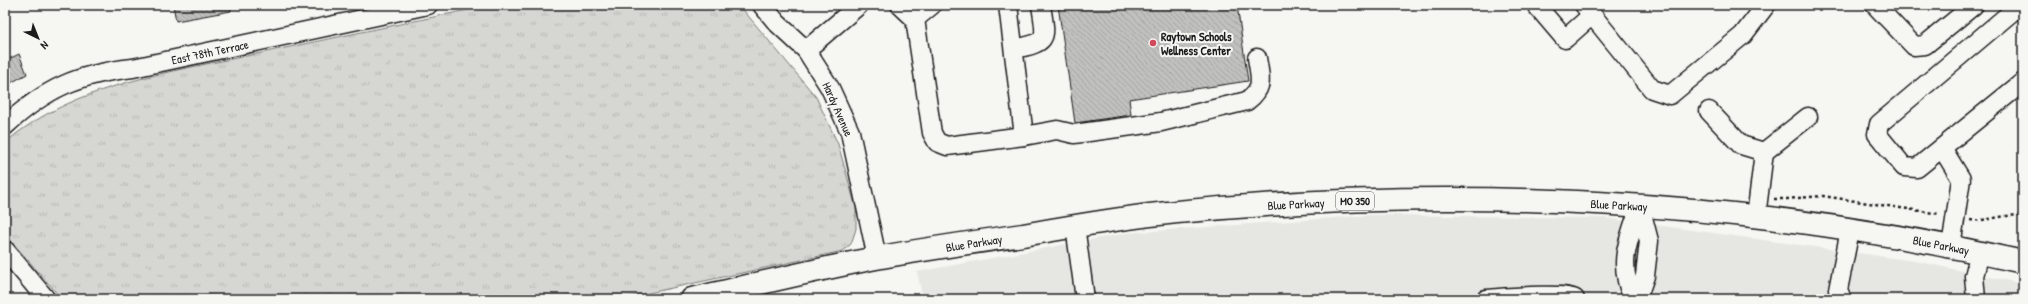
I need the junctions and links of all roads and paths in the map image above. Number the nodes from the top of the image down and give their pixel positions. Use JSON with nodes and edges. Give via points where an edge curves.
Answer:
{"nodes":[{"id":1,"x":428,"y":5,"type":"edge"},
{"id":2,"x":762,"y":5,"type":"edge"},
{"id":3,"x":859,"y":5,"type":"edge"},
{"id":4,"x":900,"y":5,"type":"edge"},
{"id":5,"x":932,"y":5,"type":"edge"},
{"id":6,"x":1008,"y":5,"type":"edge"},
{"id":7,"x":1041,"y":5,"type":"edge"},
{"id":8,"x":1536,"y":5,"type":"edge"},
{"id":9,"x":1766,"y":5,"type":"edge"},
{"id":10,"x":1875,"y":5,"type":"edge"},
{"id":11,"x":1974,"y":5,"type":"edge"},
{"id":12,"x":2020,"y":5,"type":"edge"},
{"id":13,"x":1588,"y":10,"type":"edge"},
{"id":14,"x":915,"y":19,"type":"junction"},
{"id":15,"x":1014,"y":48,"type":"junction"},
{"id":16,"x":806,"y":50,"type":"junction"},
{"id":17,"x":1257,"y":58,"type":"dead end"},
{"id":18,"x":2023,"y":82,"type":"edge"},
{"id":19,"x":1709,"y":111,"type":"dead end"},
{"id":20,"x":1808,"y":117,"type":"dead end"},
{"id":21,"x":5,"y":126,"type":"edge"},
{"id":22,"x":1024,"y":136,"type":"junction"},
{"id":23,"x":1942,"y":148,"type":"junction"},
{"id":24,"x":1764,"y":152,"type":"junction"},
{"id":25,"x":1770,"y":199,"type":"dead end"},
{"id":26,"x":1640,"y":206,"type":"junction"},
{"id":27,"x":1942,"y":214,"type":"dead end"},
{"id":28,"x":2023,"y":216,"type":"edge"},
{"id":29,"x":1756,"y":217,"type":"junction"},
{"id":30,"x":1970,"y":220,"type":"dead end"},
{"id":31,"x":1075,"y":226,"type":"junction"},
{"id":32,"x":1850,"y":230,"type":"junction"},
{"id":33,"x":1951,"y":247,"type":"junction"},
{"id":34,"x":5,"y":250,"type":"edge"},
{"id":35,"x":1980,"y":252,"type":"junction"},
{"id":36,"x":877,"y":258,"type":"junction"},
{"id":37,"x":2023,"y":262,"type":"edge"},
{"id":38,"x":46,"y":299,"type":"edge"},
{"id":39,"x":692,"y":299,"type":"edge"},
{"id":40,"x":1085,"y":299,"type":"edge"},
{"id":41,"x":1486,"y":299,"type":"edge"},
{"id":42,"x":1575,"y":299,"type":"edge"},
{"id":43,"x":1633,"y":299,"type":"edge"},
{"id":44,"x":1637,"y":299,"type":"edge"},
{"id":45,"x":1842,"y":299,"type":"edge"},
{"id":46,"x":1976,"y":299,"type":"edge"}],
"edges":[{"from":1,"to":21,"type":"street","name":"East 78th Terrace","via":[[133,68],[105,71],[69,82],[28,105]]},
{"from":2,"to":16,"type":"street","name":"Hardy Avenue"},
{"from":3,"to":16,"type":"street"},
{"from":4,"to":14,"type":"street"},
{"from":5,"to":14,"type":"street"},
{"from":6,"to":15,"type":"street"},
{"from":7,"to":15,"type":"street","via":[[1045,34],[1042,40],[1036,44]]},
{"from":8,"to":13,"type":"street","via":[[1566,39]]},
{"from":9,"to":13,"type":"street","via":[[1743,36],[1670,96],[1652,89]]},
{"from":10,"to":11,"type":"street","via":[[1914,46],[1925,45]]},
{"from":12,"to":23,"type":"street","via":[[1879,124],[1877,134],[1904,168],[1917,168]]},
{"from":14,"to":22,"type":"street","via":[[932,133],[937,142],[947,146]]},
{"from":15,"to":22,"type":"street"},
{"from":16,"to":36,"type":"street","name":"Hardy Avenue","via":[[830,88],[850,132]]},
{"from":17,"to":22,"type":"street","via":[[1261,85],[1256,94],[1247,101],[1161,122],[1074,134],[1056,130]]},
{"from":18,"to":23,"type":"street"},
{"from":19,"to":24,"type":"street","via":[[1740,145]]},
{"from":20,"to":24,"type":"street"},
{"from":23,"to":33,"type":"street","via":[[1962,179]]},
{"from":24,"to":29,"type":"street"},
{"from":25,"to":27,"type":"path","via":[[1823,196]]},
{"from":26,"to":29,"type":"highway","name":"Blue Parkway","number":"MO 350"},
{"from":26,"to":31,"type":"highway","name":"Blue Parkway","number":"MO 350","via":[[1519,200],[1403,199],[1296,203],[1175,212]]},
{"from":26,"to":43,"type":"street","via":[[1624,263],[1627,284]]},
{"from":26,"to":44,"type":"street","via":[[1649,241],[1645,276]]},
{"from":28,"to":30,"type":"path"},
{"from":29,"to":32,"type":"highway","name":"Blue Parkway","number":"MO 350"},
{"from":31,"to":36,"type":"highway","name":"Blue Parkway","number":"MO 350"},
{"from":31,"to":40,"type":"street"},
{"from":32,"to":33,"type":"highway","name":"Blue Parkway","number":"MO 350"},
{"from":32,"to":45,"type":"street","via":[[1838,290]]},
{"from":33,"to":35,"type":"highway","name":"Blue Parkway","number":"MO 350"},
{"from":34,"to":38,"type":"street"},
{"from":35,"to":37,"type":"highway","name":"Blue Parkway","number":"MO 350"},
{"from":35,"to":46,"type":"street","via":[[1974,276]]},
{"from":36,"to":39,"type":"highway","name":"Blue Parkway","number":"MO 350"},
{"from":41,"to":42,"type":"street","via":[[1560,295],[1572,296]]}]}
